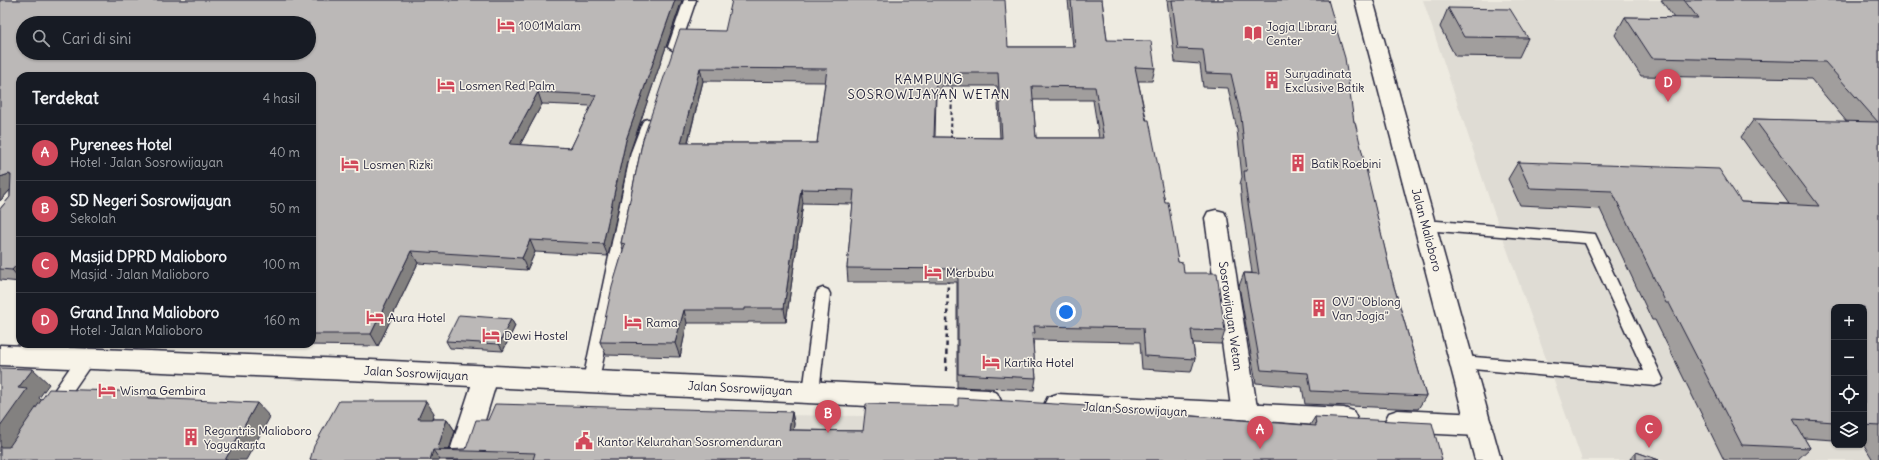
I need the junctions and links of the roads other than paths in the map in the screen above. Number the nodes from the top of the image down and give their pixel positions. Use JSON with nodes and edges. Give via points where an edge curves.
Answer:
{"nodes":[{"id":1,"x":690,"y":0,"type":"edge"},
{"id":2,"x":1364,"y":0,"type":"edge"},
{"id":3,"x":670,"y":58,"type":"edge"},
{"id":4,"x":653,"y":109,"type":"edge"},
{"id":5,"x":1216,"y":218,"type":"dead end"},
{"id":6,"x":1425,"y":225,"type":"junction"},
{"id":7,"x":823,"y":294,"type":"dead end"},
{"id":8,"x":0,"y":355,"type":"edge"},
{"id":9,"x":86,"y":358,"type":"junction"},
{"id":10,"x":1462,"y":362,"type":"junction"},
{"id":11,"x":486,"y":377,"type":"junction"},
{"id":12,"x":591,"y":380,"type":"junction"},
{"id":13,"x":811,"y":392,"type":"junction"},
{"id":14,"x":1245,"y":414,"type":"junction"},
{"id":15,"x":46,"y":416,"type":"edge"},
{"id":16,"x":1479,"y":425,"type":"junction"},
{"id":17,"x":460,"y":460,"type":"edge"},
{"id":18,"x":1488,"y":460,"type":"edge"}],
"edges":[{"from":1,"to":3,"type":"lane"},
{"from":2,"to":6,"type":"street","name":"Jalan Malioboro"},
{"from":4,"to":12,"type":"lane","via":[[638,152]]},
{"from":5,"to":14,"type":"street","name":"Sosrowijayan Wetan"},
{"from":6,"to":10,"type":"street","name":"Jalan Malioboro"},
{"from":6,"to":10,"type":"lane","via":[[1590,238],[1655,379]]},
{"from":7,"to":13,"type":"lane"},
{"from":8,"to":9,"type":"street","name":"Jalan Sosrowijayan"},
{"from":9,"to":11,"type":"street","name":"Jalan Sosrowijayan"},
{"from":9,"to":15,"type":"lane"},
{"from":10,"to":16,"type":"street","name":"Jalan Malioboro"},
{"from":11,"to":12,"type":"street","name":"Jalan Sosrowijayan"},
{"from":11,"to":17,"type":"street"},
{"from":12,"to":13,"type":"street","name":"Jalan Sosrowijayan"},
{"from":13,"to":14,"type":"street","name":"Jalan Sosrowijayan"},
{"from":14,"to":16,"type":"street","name":"Jalan Sosrowijayan"},
{"from":16,"to":18,"type":"street","name":"Jalan Malioboro"}]}
